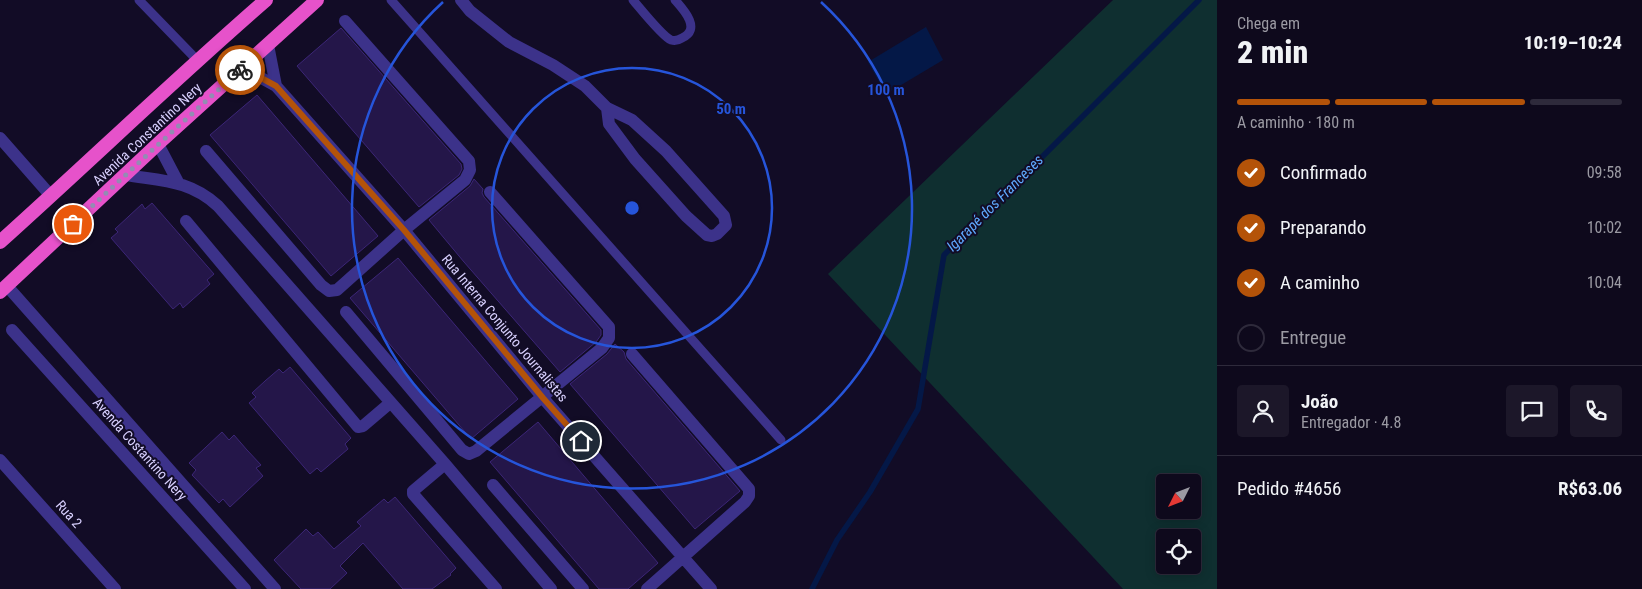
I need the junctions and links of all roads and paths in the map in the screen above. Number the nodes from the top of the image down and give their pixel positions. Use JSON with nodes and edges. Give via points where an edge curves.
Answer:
{"nodes":[{"id":1,"x":139,"y":0,"type":"edge"},
{"id":2,"x":266,"y":0,"type":"edge"},
{"id":3,"x":318,"y":0,"type":"edge"},
{"id":4,"x":391,"y":0,"type":"edge"},
{"id":5,"x":461,"y":0,"type":"edge"},
{"id":6,"x":633,"y":0,"type":"edge"},
{"id":7,"x":675,"y":0,"type":"edge"},
{"id":8,"x":345,"y":22,"type":"dead end"},
{"id":9,"x":268,"y":45,"type":"junction"},
{"id":10,"x":196,"y":60,"type":"junction"},
{"id":11,"x":243,"y":68,"type":"junction"},
{"id":12,"x":276,"y":86,"type":"junction"},
{"id":13,"x":607,"y":108,"type":"junction"},
{"id":14,"x":0,"y":138,"type":"edge"},
{"id":15,"x":158,"y":144,"type":"junction"},
{"id":16,"x":206,"y":150,"type":"dead end"},
{"id":17,"x":126,"y":175,"type":"junction"},
{"id":18,"x":179,"y":184,"type":"junction"},
{"id":19,"x":490,"y":192,"type":"dead end"},
{"id":20,"x":51,"y":196,"type":"junction"},
{"id":21,"x":186,"y":221,"type":"dead end"},
{"id":22,"x":404,"y":230,"type":"junction"},
{"id":23,"x":0,"y":242,"type":"edge"},
{"id":24,"x":3,"y":289,"type":"edge"},
{"id":25,"x":346,"y":312,"type":"dead end"},
{"id":26,"x":12,"y":330,"type":"dead end"},
{"id":27,"x":632,"y":354,"type":"dead end"},
{"id":28,"x":543,"y":398,"type":"junction"},
{"id":29,"x":390,"y":403,"type":"junction"},
{"id":30,"x":781,"y":440,"type":"dead end"},
{"id":31,"x":0,"y":460,"type":"edge"},
{"id":32,"x":445,"y":464,"type":"junction"},
{"id":33,"x":493,"y":485,"type":"dead end"},
{"id":34,"x":683,"y":557,"type":"junction"},
{"id":35,"x":115,"y":589,"type":"edge"},
{"id":36,"x":245,"y":589,"type":"edge"},
{"id":37,"x":274,"y":589,"type":"edge"},
{"id":38,"x":496,"y":589,"type":"edge"},
{"id":39,"x":551,"y":589,"type":"edge"},
{"id":40,"x":583,"y":589,"type":"edge"},
{"id":41,"x":647,"y":589,"type":"edge"},
{"id":42,"x":711,"y":589,"type":"edge"}],
"edges":[{"from":1,"to":10,"type":"lane"},
{"from":2,"to":10,"type":"highway","name":"Avenida Constantino Nery"},
{"from":3,"to":9,"type":"highway","name":"Avenida Constantino Nery"},
{"from":4,"to":30,"type":"lane"},
{"from":5,"to":13,"type":"street","via":[[510,42],[585,86]]},
{"from":6,"to":7,"type":"lane","via":[[663,33],[671,40],[677,40],[685,37],[691,22]]},
{"from":8,"to":22,"type":"street","via":[[469,161],[470,170],[465,180]]},
{"from":9,"to":11,"type":"highway","name":"Avenida Constantino Nery"},
{"from":9,"to":12,"type":"street"},
{"from":10,"to":20,"type":"highway","name":"Avenida Constantino Nery"},
{"from":11,"to":12,"type":"street","name":"Rua Interna Conjunto Journalistas"},
{"from":11,"to":15,"type":"highway","name":"Avenida Constantino Nery"},
{"from":12,"to":22,"type":"street","name":"Rua Interna Conjunto Journalistas"},
{"from":13,"to":13,"type":"street","via":[[609,124],[635,160],[707,235],[717,234],[726,225],[724,216],[660,145],[632,120]]},
{"from":14,"to":20,"type":"street"},
{"from":15,"to":17,"type":"highway","name":"Avenida Constantino Nery"},
{"from":15,"to":18,"type":"street"},
{"from":16,"to":22,"type":"street","via":[[320,285],[329,291],[336,290]]},
{"from":17,"to":18,"type":"street"},
{"from":17,"to":24,"type":"highway","name":"Avenida Constantino Nery"},
{"from":18,"to":29,"type":"street","via":[[200,191],[218,206]]},
{"from":19,"to":28,"type":"street","via":[[609,328],[609,338],[602,348]]},
{"from":20,"to":23,"type":"highway","name":"Avenida Constantino Nery"},
{"from":21,"to":29,"type":"street","via":[[358,427]]},
{"from":22,"to":28,"type":"street","name":"Rua Interna Conjunto Journalistas"},
{"from":24,"to":37,"type":"street"},
{"from":25,"to":28,"type":"street","via":[[462,450],[469,454]]},
{"from":26,"to":36,"type":"street","name":"Avenda Costantino Nery"},
{"from":27,"to":34,"type":"street","via":[[748,489],[749,496],[745,502]]},
{"from":28,"to":34,"type":"street","name":"Rua Interna Conjunto Journalistas"},
{"from":29,"to":32,"type":"street"},
{"from":31,"to":35,"type":"street","name":"Rua 2"},
{"from":32,"to":38,"type":"street","via":[[413,494]]},
{"from":32,"to":39,"type":"street"},
{"from":33,"to":40,"type":"street"},
{"from":34,"to":41,"type":"street"},
{"from":34,"to":42,"type":"street","name":"Rua Interna Conjunto Journalistas"}]}
